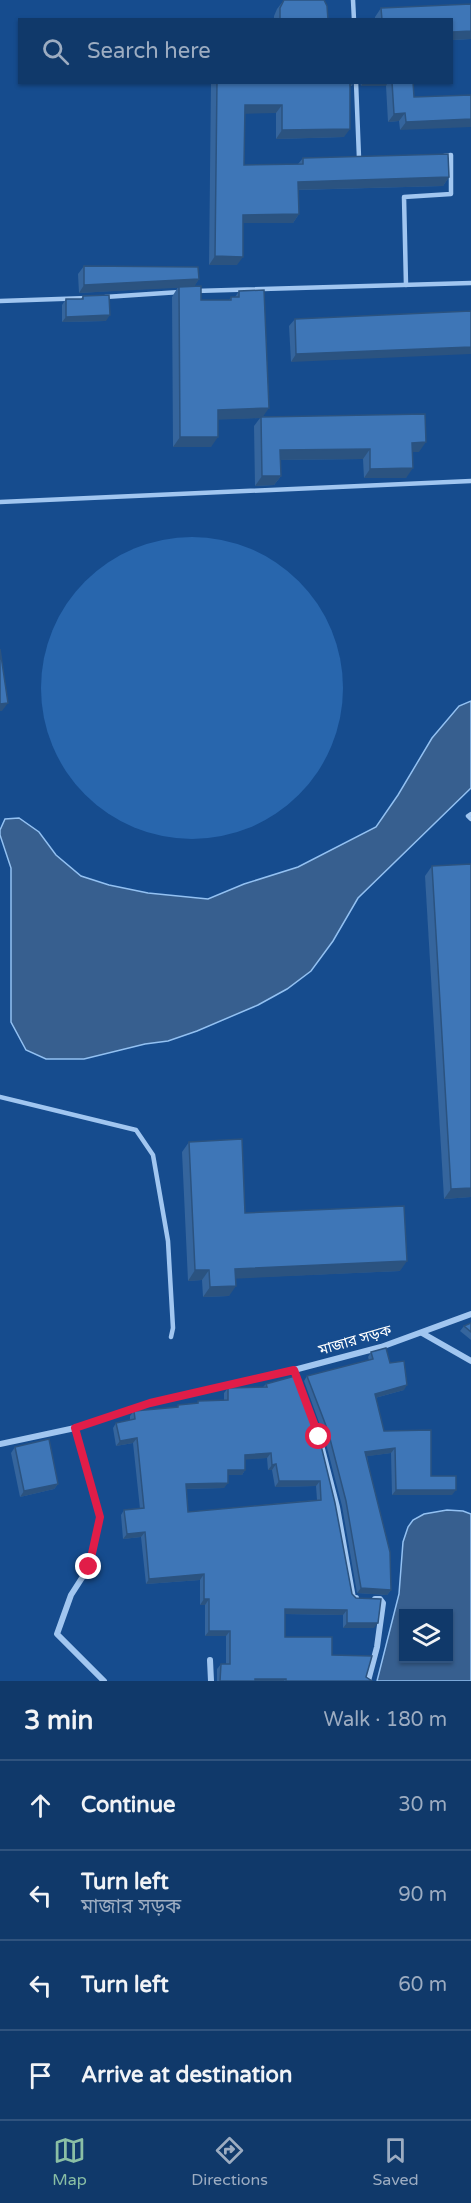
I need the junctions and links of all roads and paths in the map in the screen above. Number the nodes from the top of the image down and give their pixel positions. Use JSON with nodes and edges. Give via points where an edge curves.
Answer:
{"nodes":[{"id":1,"x":353,"y":0,"type":"edge"},
{"id":2,"x":354,"y":18,"type":"edge"},
{"id":3,"x":356,"y":84,"type":"edge"},
{"id":4,"x":439,"y":156,"type":"edge"},
{"id":5,"x":370,"y":158,"type":"edge"},
{"id":6,"x":471,"y":283,"type":"edge"},
{"id":7,"x":406,"y":285,"type":"junction"},
{"id":8,"x":194,"y":291,"type":"edge"},
{"id":9,"x":182,"y":292,"type":"edge"},
{"id":10,"x":90,"y":297,"type":"edge"},
{"id":11,"x":101,"y":297,"type":"edge"},
{"id":12,"x":0,"y":301,"type":"edge"},
{"id":13,"x":471,"y":480,"type":"edge"},
{"id":14,"x":0,"y":502,"type":"edge"},
{"id":15,"x":471,"y":814,"type":"edge"},
{"id":16,"x":471,"y":819,"type":"edge"},
{"id":17,"x":0,"y":1097,"type":"edge"},
{"id":18,"x":471,"y":1314,"type":"edge"},
{"id":19,"x":422,"y":1333,"type":"junction"},
{"id":20,"x":171,"y":1337,"type":"dead end"},
{"id":21,"x":471,"y":1361,"type":"edge"},
{"id":22,"x":294,"y":1370,"type":"junction"},
{"id":23,"x":75,"y":1428,"type":"junction"},
{"id":24,"x":0,"y":1444,"type":"edge"},
{"id":25,"x":362,"y":1599,"type":"edge"},
{"id":26,"x":371,"y":1599,"type":"edge"},
{"id":27,"x":210,"y":1660,"type":"dead end"},
{"id":28,"x":104,"y":1681,"type":"edge"},
{"id":29,"x":211,"y":1681,"type":"edge"},
{"id":30,"x":368,"y":1681,"type":"edge"}],
"edges":[{"from":1,"to":2,"type":"lane"},
{"from":3,"to":5,"type":"lane","via":[[359,158]]},
{"from":4,"to":7,"type":"lane","via":[[451,155],[451,194],[404,197]]},
{"from":6,"to":7,"type":"lane"},
{"from":7,"to":8,"type":"lane"},
{"from":9,"to":11,"type":"lane"},
{"from":10,"to":12,"type":"lane"},
{"from":13,"to":14,"type":"lane"},
{"from":15,"to":16,"type":"lane"},
{"from":17,"to":20,"type":"lane","via":[[136,1130],[153,1155],[168,1241]]},
{"from":18,"to":19,"type":"street","name":"মাজার সড়ক"},
{"from":19,"to":21,"type":"street"},
{"from":19,"to":22,"type":"street","name":"মাজার সড়ক"},
{"from":22,"to":23,"type":"street","name":"মাজার সড়ক","via":[[150,1403]]},
{"from":22,"to":25,"type":"street","via":[[319,1437],[338,1507],[353,1598]]},
{"from":23,"to":24,"type":"street","name":"মাজার সড়ক"},
{"from":23,"to":28,"type":"street","via":[[100,1517],[89,1567],[71,1595],[57,1634]]},
{"from":26,"to":30,"type":"street","via":[[383,1603]]},
{"from":27,"to":29,"type":"street"}]}
